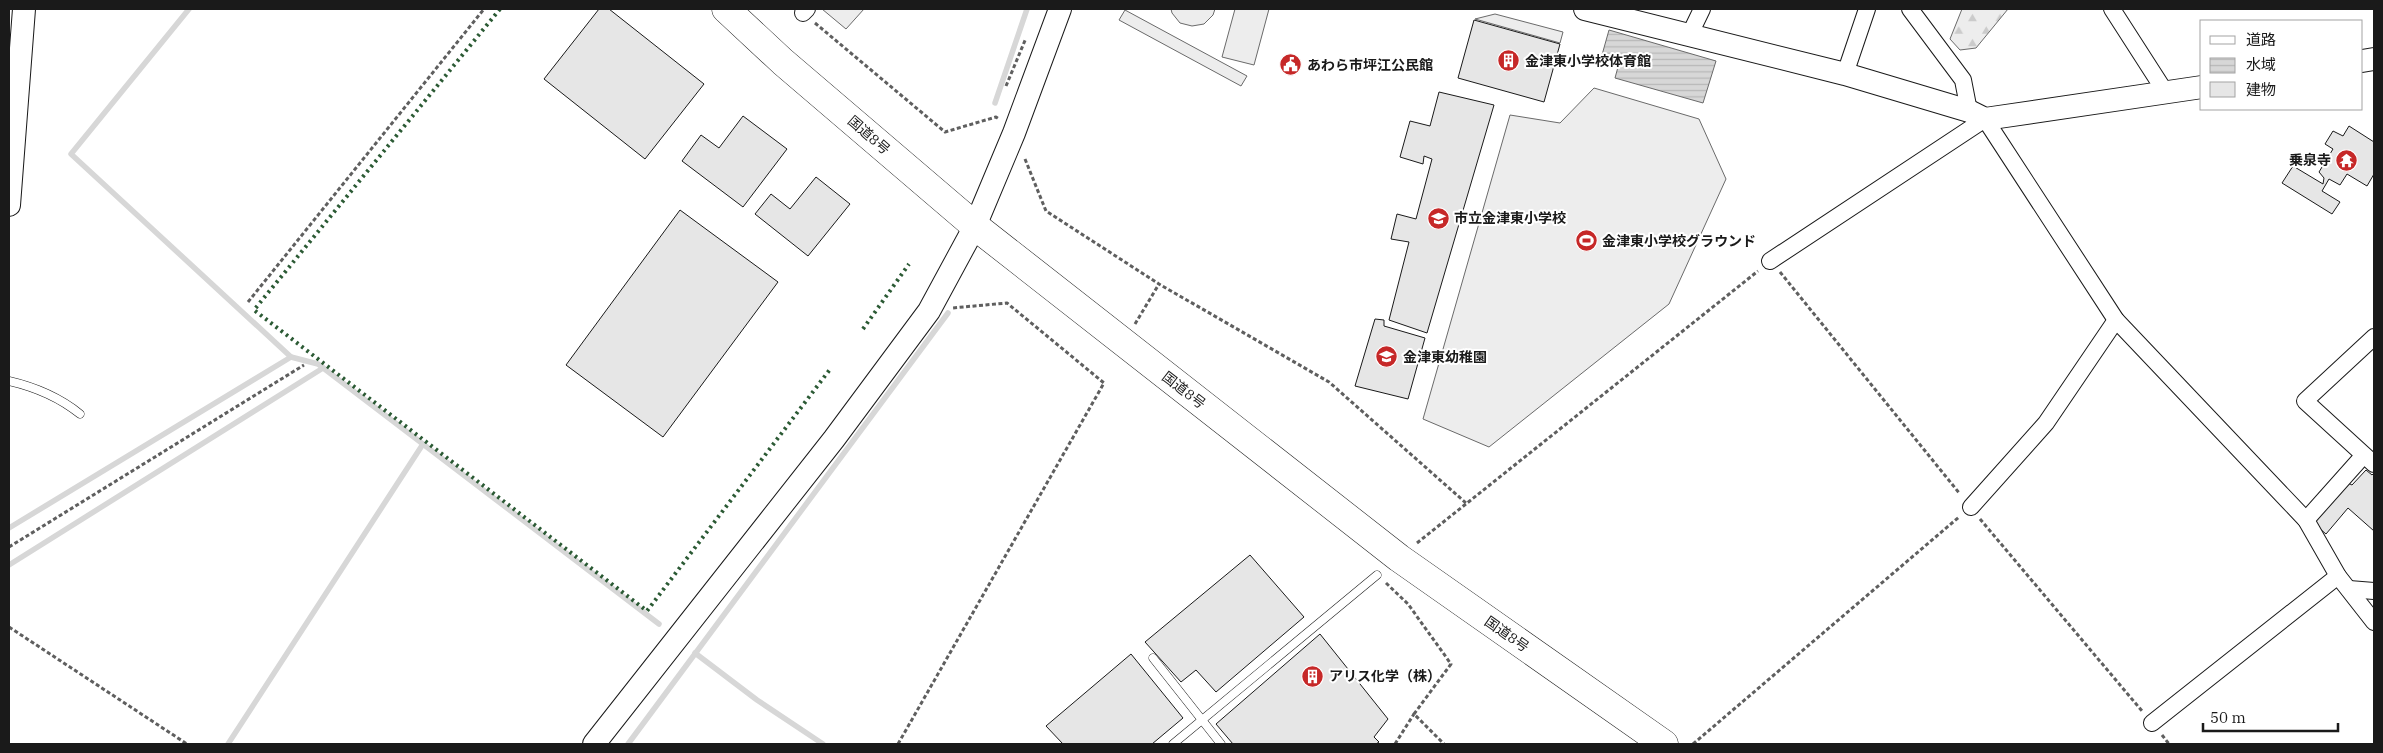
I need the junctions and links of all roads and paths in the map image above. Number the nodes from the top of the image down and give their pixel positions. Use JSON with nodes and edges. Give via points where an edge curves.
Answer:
{"nodes":[{"id":1,"x":24,"y":9,"type":"edge"},
{"id":2,"x":484,"y":9,"type":"edge"},
{"id":3,"x":726,"y":9,"type":"edge"},
{"id":4,"x":1060,"y":9,"type":"edge"},
{"id":5,"x":1585,"y":9,"type":"edge"},
{"id":6,"x":1702,"y":9,"type":"edge"},
{"id":7,"x":1867,"y":9,"type":"edge"},
{"id":8,"x":1910,"y":9,"type":"edge"},
{"id":9,"x":2112,"y":9,"type":"edge"},
{"id":10,"x":805,"y":11,"type":"edge"},
{"id":11,"x":1027,"y":34,"type":"dead end"},
{"id":12,"x":1689,"y":36,"type":"junction"},
{"id":13,"x":1845,"y":74,"type":"junction"},
{"id":14,"x":1006,"y":86,"type":"dead end"},
{"id":15,"x":2200,"y":88,"type":"edge"},
{"id":16,"x":2166,"y":93,"type":"junction"},
{"id":17,"x":1977,"y":115,"type":"junction"},
{"id":18,"x":1014,"y":133,"type":"junction"},
{"id":19,"x":9,"y":204,"type":"edge"},
{"id":20,"x":975,"y":226,"type":"junction"},
{"id":21,"x":1770,"y":261,"type":"junction"},
{"id":22,"x":1158,"y":284,"type":"junction"},
{"id":23,"x":248,"y":302,"type":"dead end"},
{"id":24,"x":929,"y":311,"type":"junction"},
{"id":25,"x":2116,"y":320,"type":"junction"},
{"id":26,"x":2374,"y":337,"type":"edge"},
{"id":27,"x":1124,"y":343,"type":"junction"},
{"id":28,"x":304,"y":365,"type":"dead end"},
{"id":29,"x":9,"y":381,"type":"edge"},
{"id":30,"x":80,"y":414,"type":"dead end"},
{"id":31,"x":2369,"y":460,"type":"edge"},
{"id":32,"x":1466,"y":503,"type":"junction"},
{"id":33,"x":1971,"y":507,"type":"junction"},
{"id":34,"x":2306,"y":520,"type":"junction"},
{"id":35,"x":9,"y":547,"type":"edge"},
{"id":36,"x":1399,"y":558,"type":"junction"},
{"id":37,"x":1377,"y":575,"type":"joint"},
{"id":38,"x":2338,"y":576,"type":"junction"},
{"id":39,"x":2348,"y":590,"type":"junction"},
{"id":40,"x":2374,"y":592,"type":"edge"},
{"id":41,"x":2374,"y":622,"type":"edge"},
{"id":42,"x":9,"y":627,"type":"edge"},
{"id":43,"x":1153,"y":658,"type":"dead end"},
{"id":44,"x":1414,"y":714,"type":"junction"},
{"id":45,"x":1201,"y":720,"type":"junction"},
{"id":46,"x":2152,"y":723,"type":"junction"},
{"id":47,"x":187,"y":744,"type":"edge"},
{"id":48,"x":594,"y":744,"type":"edge"},
{"id":49,"x":898,"y":744,"type":"edge"},
{"id":50,"x":1173,"y":744,"type":"edge"},
{"id":51,"x":1221,"y":744,"type":"edge"},
{"id":52,"x":1395,"y":744,"type":"edge"},
{"id":53,"x":1444,"y":744,"type":"edge"},
{"id":54,"x":1664,"y":744,"type":"edge"},
{"id":55,"x":1693,"y":744,"type":"edge"},
{"id":56,"x":2169,"y":744,"type":"edge"}],
"edges":[{"from":1,"to":19,"type":"street"},
{"from":2,"to":23,"type":"path"},
{"from":3,"to":20,"type":"highway","name":"国道8号"},
{"from":4,"to":18,"type":"street"},
{"from":5,"to":12,"type":"street"},
{"from":6,"to":12,"type":"street"},
{"from":7,"to":13,"type":"street"},
{"from":8,"to":17,"type":"street","via":[[1963,80]]},
{"from":9,"to":16,"type":"street"},
{"from":10,"to":18,"type":"path","via":[[946,132],[996,117]]},
{"from":11,"to":14,"type":"path"},
{"from":12,"to":13,"type":"street"},
{"from":13,"to":17,"type":"street"},
{"from":15,"to":16,"type":"street"},
{"from":16,"to":17,"type":"street"},
{"from":17,"to":21,"type":"street"},
{"from":17,"to":25,"type":"street"},
{"from":18,"to":20,"type":"street"},
{"from":18,"to":22,"type":"path","via":[[1046,212]]},
{"from":20,"to":24,"type":"street"},
{"from":20,"to":27,"type":"highway","name":"国道8号"},
{"from":21,"to":32,"type":"path"},
{"from":21,"to":33,"type":"path"},
{"from":22,"to":27,"type":"path"},
{"from":22,"to":32,"type":"path","via":[[1329,382]]},
{"from":24,"to":48,"type":"street","via":[[834,439]]},
{"from":24,"to":49,"type":"path","via":[[1007,303],[1104,383]]},
{"from":25,"to":33,"type":"street","via":[[2046,423]]},
{"from":25,"to":34,"type":"street"},
{"from":26,"to":31,"type":"street","via":[[2305,401]]},
{"from":27,"to":36,"type":"highway","name":"国道8号"},
{"from":28,"to":35,"type":"path"},
{"from":29,"to":30,"type":"lane","via":[[31,386],[68,404]]},
{"from":31,"to":34,"type":"street"},
{"from":32,"to":36,"type":"path"},
{"from":33,"to":46,"type":"path"},
{"from":33,"to":55,"type":"path"},
{"from":34,"to":38,"type":"street"},
{"from":36,"to":54,"type":"highway","name":"国道8号"},
{"from":37,"to":44,"type":"path","via":[[1408,604],[1451,664]]},
{"from":37,"to":45,"type":"lane"},
{"from":38,"to":39,"type":"street"},
{"from":38,"to":46,"type":"street"},
{"from":39,"to":40,"type":"street"},
{"from":39,"to":41,"type":"street"},
{"from":42,"to":47,"type":"path"},
{"from":43,"to":45,"type":"lane"},
{"from":44,"to":52,"type":"path"},
{"from":44,"to":53,"type":"path"},
{"from":45,"to":50,"type":"lane"},
{"from":45,"to":51,"type":"lane"},
{"from":46,"to":56,"type":"path"}]}
